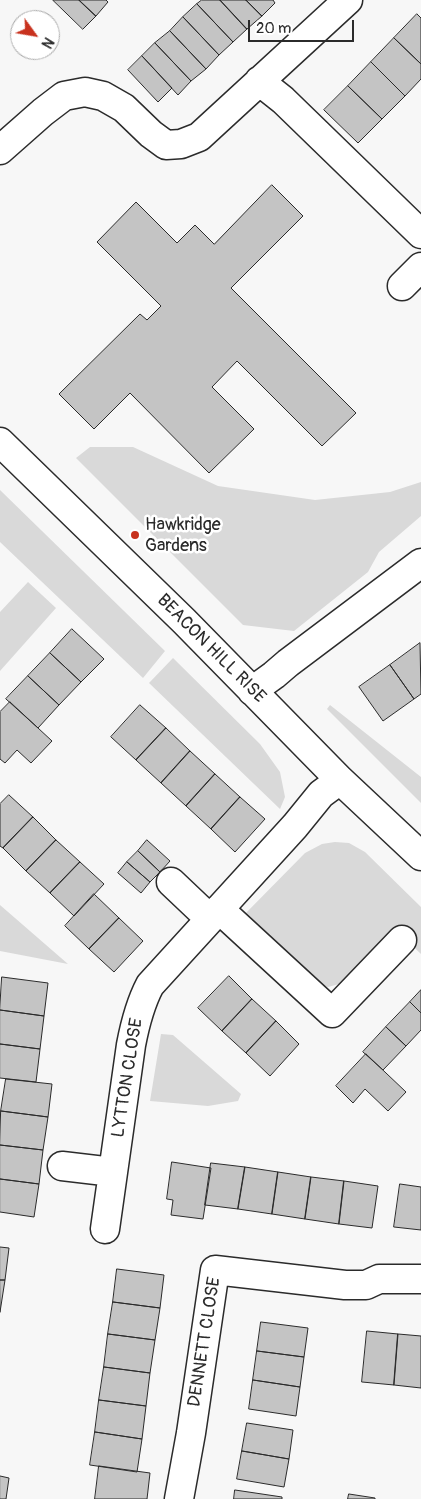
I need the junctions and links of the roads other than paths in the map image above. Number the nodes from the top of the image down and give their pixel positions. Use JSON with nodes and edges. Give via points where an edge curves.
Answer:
{"nodes":[{"id":1,"x":348,"y":0,"type":"edge"},
{"id":2,"x":258,"y":81,"type":"junction"},
{"id":3,"x":0,"y":150,"type":"edge"},
{"id":4,"x":421,"y":234,"type":"edge"},
{"id":5,"x":421,"y":267,"type":"edge"},
{"id":6,"x":402,"y":286,"type":"dead end"},
{"id":7,"x":0,"y":442,"type":"edge"},
{"id":8,"x":421,"y":563,"type":"edge"},
{"id":9,"x":252,"y":691,"type":"junction"},
{"id":10,"x":340,"y":780,"type":"junction"},
{"id":11,"x":421,"y":856,"type":"edge"},
{"id":12,"x":171,"y":882,"type":"dead end"},
{"id":13,"x":215,"y":914,"type":"junction"},
{"id":14,"x":402,"y":940,"type":"dead end"},
{"id":15,"x":62,"y":1166,"type":"dead end"},
{"id":16,"x":113,"y":1172,"type":"junction"},
{"id":17,"x":105,"y":1230,"type":"dead end"},
{"id":18,"x":421,"y":1279,"type":"edge"},
{"id":19,"x":179,"y":1499,"type":"edge"}],
"edges":[{"from":1,"to":2,"type":"street"},
{"from":2,"to":3,"type":"street","via":[[199,137],[181,144],[166,145],[124,108],[103,96],[85,92],[64,96]]},
{"from":2,"to":4,"type":"street","via":[[283,100]]},
{"from":5,"to":6,"type":"street"},
{"from":7,"to":9,"type":"street","name":"BEACON HILL RISE"},
{"from":8,"to":9,"type":"street"},
{"from":9,"to":10,"type":"street","name":"BEACON HILL RISE"},
{"from":10,"to":11,"type":"street","name":"BEACON HILL RISE"},
{"from":10,"to":13,"type":"street","name":"LYTTON CLOSE","via":[[321,794]]},
{"from":12,"to":13,"type":"street"},
{"from":13,"to":14,"type":"street","via":[[332,1013]]},
{"from":13,"to":16,"type":"street","name":"LYTTON CLOSE","via":[[150,984],[142,999],[134,1026]]},
{"from":15,"to":16,"type":"street"},
{"from":16,"to":17,"type":"street","name":"LYTTON CLOSE"},
{"from":18,"to":19,"type":"street","name":"DENNETT CLOSE","via":[[379,1279],[366,1285],[345,1285],[215,1270]]}]}
